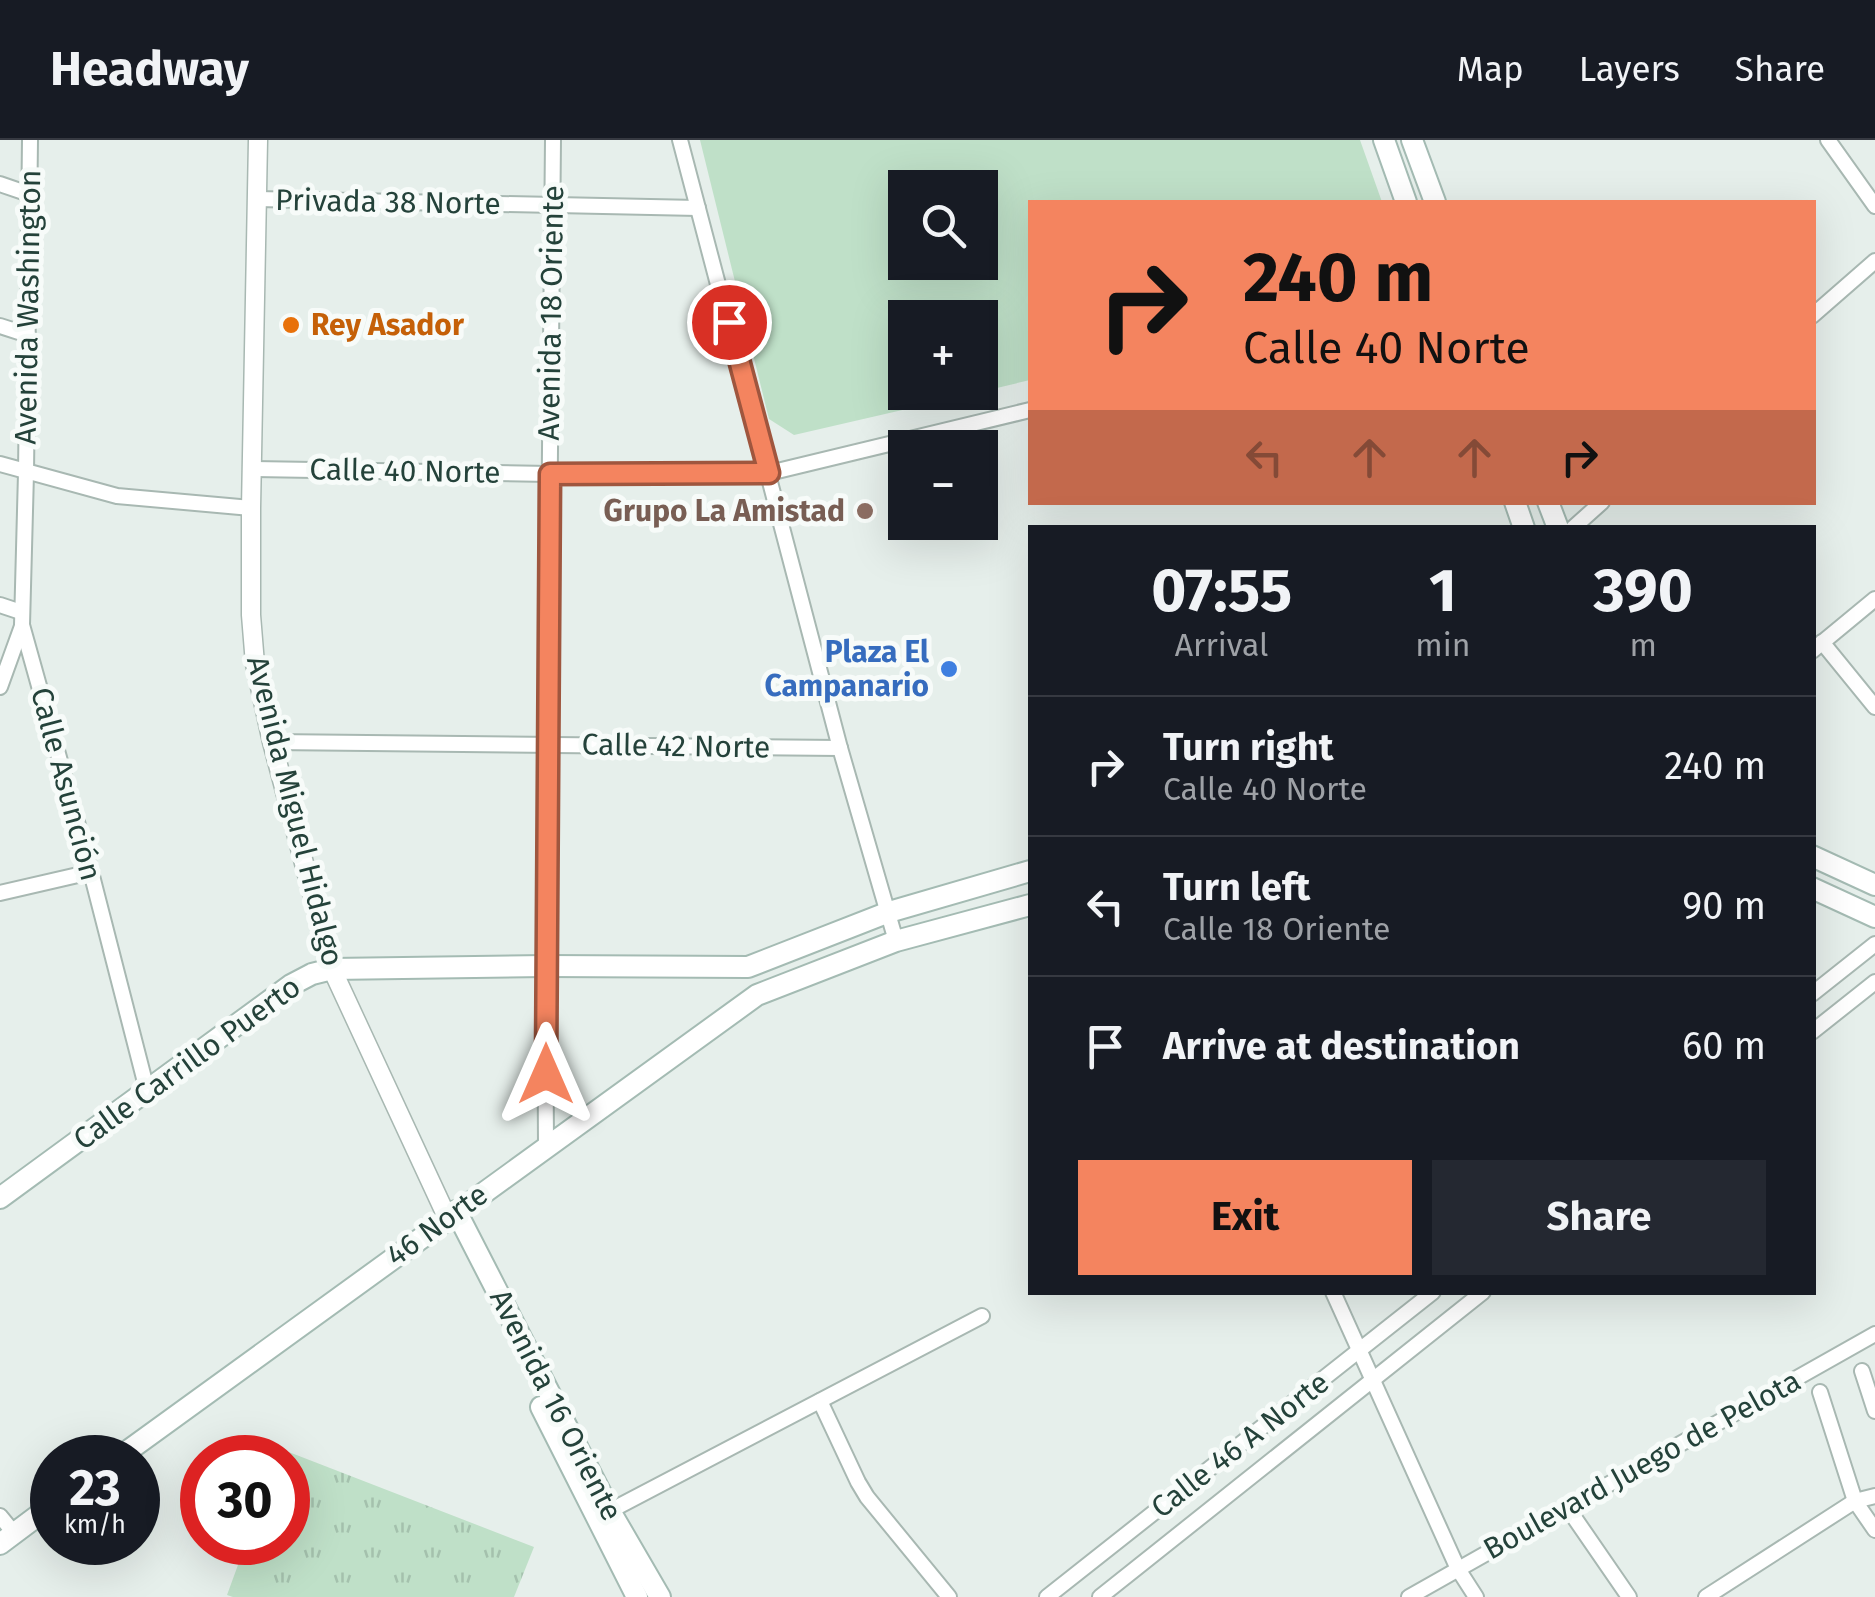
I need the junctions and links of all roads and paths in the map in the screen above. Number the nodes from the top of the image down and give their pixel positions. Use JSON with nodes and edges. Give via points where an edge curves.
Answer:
{"nodes":[{"id":1,"x":30,"y":140,"type":"edge"},
{"id":2,"x":258,"y":140,"type":"edge"},
{"id":3,"x":552,"y":140,"type":"edge"},
{"id":4,"x":680,"y":140,"type":"edge"},
{"id":5,"x":1412,"y":140,"type":"edge"},
{"id":6,"x":1828,"y":140,"type":"edge"},
{"id":7,"x":1389,"y":142,"type":"edge"},
{"id":8,"x":0,"y":184,"type":"edge"},
{"id":9,"x":29,"y":194,"type":"junction"},
{"id":10,"x":257,"y":199,"type":"junction"},
{"id":11,"x":1405,"y":200,"type":"edge"},
{"id":12,"x":1435,"y":200,"type":"edge"},
{"id":13,"x":552,"y":205,"type":"junction"},
{"id":14,"x":1875,"y":206,"type":"edge"},
{"id":15,"x":698,"y":208,"type":"junction"},
{"id":16,"x":1875,"y":261,"type":"edge"},
{"id":17,"x":1816,"y":313,"type":"edge"},
{"id":18,"x":0,"y":326,"type":"edge"},
{"id":19,"x":28,"y":335,"type":"junction"},
{"id":20,"x":1028,"y":410,"type":"edge"},
{"id":21,"x":0,"y":464,"type":"edge"},
{"id":22,"x":252,"y":469,"type":"junction"},
{"id":23,"x":26,"y":473,"type":"junction"},
{"id":24,"x":769,"y":473,"type":"junction"},
{"id":25,"x":550,"y":474,"type":"junction"},
{"id":26,"x":1599,"y":505,"type":"edge"},
{"id":27,"x":251,"y":508,"type":"junction"},
{"id":28,"x":1577,"y":525,"type":"edge"},
{"id":29,"x":1875,"y":599,"type":"edge"},
{"id":30,"x":0,"y":605,"type":"edge"},
{"id":31,"x":22,"y":618,"type":"junction"},
{"id":32,"x":1817,"y":647,"type":"edge"},
{"id":33,"x":0,"y":687,"type":"edge"},
{"id":34,"x":1875,"y":707,"type":"edge"},
{"id":35,"x":272,"y":742,"type":"junction"},
{"id":36,"x":547,"y":745,"type":"junction"},
{"id":37,"x":840,"y":748,"type":"junction"},
{"id":38,"x":1816,"y":858,"type":"edge"},
{"id":39,"x":91,"y":872,"type":"junction"},
{"id":40,"x":1028,"y":872,"type":"edge"},
{"id":41,"x":1875,"y":884,"type":"edge"},
{"id":42,"x":1816,"y":890,"type":"edge"},
{"id":43,"x":0,"y":894,"type":"edge"},
{"id":44,"x":1028,"y":906,"type":"edge"},
{"id":45,"x":888,"y":912,"type":"junction"},
{"id":46,"x":1875,"y":916,"type":"edge"},
{"id":47,"x":896,"y":941,"type":"junction"},
{"id":48,"x":1875,"y":944,"type":"edge"},
{"id":49,"x":545,"y":966,"type":"junction"},
{"id":50,"x":748,"y":967,"type":"junction"},
{"id":51,"x":332,"y":968,"type":"junction"},
{"id":52,"x":1875,"y":982,"type":"edge"},
{"id":53,"x":1816,"y":991,"type":"edge"},
{"id":54,"x":757,"y":994,"type":"junction"},
{"id":55,"x":1816,"y":1029,"type":"edge"},
{"id":56,"x":148,"y":1090,"type":"junction"},
{"id":57,"x":546,"y":1146,"type":"junction"},
{"id":58,"x":0,"y":1198,"type":"edge"},
{"id":59,"x":451,"y":1214,"type":"junction"},
{"id":60,"x":1334,"y":1295,"type":"edge"},
{"id":61,"x":1429,"y":1295,"type":"edge"},
{"id":62,"x":1478,"y":1295,"type":"edge"},
{"id":63,"x":982,"y":1316,"type":"dead end"},
{"id":64,"x":1875,"y":1334,"type":"edge"},
{"id":65,"x":1359,"y":1350,"type":"junction"},
{"id":66,"x":1862,"y":1371,"type":"dead end"},
{"id":67,"x":1372,"y":1380,"type":"junction"},
{"id":68,"x":1820,"y":1392,"type":"dead end"},
{"id":69,"x":820,"y":1400,"type":"junction"},
{"id":70,"x":1875,"y":1411,"type":"edge"},
{"id":71,"x":149,"y":1435,"type":"edge"},
{"id":72,"x":1875,"y":1496,"type":"edge"},
{"id":73,"x":1855,"y":1501,"type":"junction"},
{"id":74,"x":1567,"y":1507,"type":"junction"},
{"id":75,"x":604,"y":1514,"type":"junction"},
{"id":76,"x":0,"y":1516,"type":"edge"},
{"id":77,"x":30,"y":1521,"type":"edge"},
{"id":78,"x":1875,"y":1530,"type":"edge"},
{"id":79,"x":7,"y":1538,"type":"edge"},
{"id":80,"x":1458,"y":1569,"type":"junction"},
{"id":81,"x":637,"y":1597,"type":"edge"},
{"id":82,"x":660,"y":1597,"type":"edge"},
{"id":83,"x":949,"y":1597,"type":"edge"},
{"id":84,"x":1047,"y":1597,"type":"edge"},
{"id":85,"x":1100,"y":1597,"type":"edge"},
{"id":86,"x":1409,"y":1597,"type":"edge"},
{"id":87,"x":1476,"y":1597,"type":"edge"},
{"id":88,"x":1629,"y":1597,"type":"edge"},
{"id":89,"x":1706,"y":1597,"type":"edge"}],
"edges":[{"from":1,"to":9,"type":"street","name":"Avenida Washington"},
{"from":2,"to":10,"type":"street","name":"Avenida Miguel Hidalgo"},
{"from":3,"to":13,"type":"street","name":"Avenida 18 Oriente"},
{"from":4,"to":15,"type":"street"},
{"from":5,"to":12,"type":"main road"},
{"from":6,"to":14,"type":"street"},
{"from":7,"to":11,"type":"main road"},
{"from":8,"to":9,"type":"street"},
{"from":9,"to":19,"type":"street","name":"Avenida Washington"},
{"from":10,"to":13,"type":"street","name":"Privada 38 Norte"},
{"from":10,"to":22,"type":"street","name":"Avenida Miguel Hidalgo"},
{"from":13,"to":15,"type":"street","name":"Privada 38 Norte"},
{"from":13,"to":25,"type":"street","name":"Avenida 18 Oriente"},
{"from":15,"to":24,"type":"street"},
{"from":16,"to":17,"type":"street"},
{"from":18,"to":19,"type":"street"},
{"from":19,"to":23,"type":"street","name":"Avenida Washington"},
{"from":20,"to":24,"type":"street","name":"Calle 40 Norte"},
{"from":21,"to":23,"type":"street"},
{"from":22,"to":25,"type":"street","name":"Calle 40 Norte"},
{"from":22,"to":27,"type":"street","name":"Avenida Miguel Hidalgo"},
{"from":23,"to":27,"type":"street","via":[[117,496]]},
{"from":23,"to":31,"type":"street","name":"Calle Asunción"},
{"from":24,"to":25,"type":"street","name":"Calle 40 Norte"},
{"from":24,"to":37,"type":"street"},
{"from":25,"to":36,"type":"street","name":"Avenida 18 Oriente"},
{"from":26,"to":28,"type":"street"},
{"from":27,"to":35,"type":"street","name":"Avenida Miguel Hidalgo","via":[[252,642]]},
{"from":29,"to":32,"type":"street"},
{"from":30,"to":31,"type":"street"},
{"from":31,"to":33,"type":"street"},
{"from":31,"to":39,"type":"street","name":"Calle Asunción"},
{"from":32,"to":34,"type":"street"},
{"from":35,"to":36,"type":"street","name":"Calle 42 Norte"},
{"from":35,"to":51,"type":"street","name":"Avenida Miguel Hidalgo"},
{"from":36,"to":37,"type":"street","name":"Calle 42 Norte"},
{"from":36,"to":49,"type":"street","name":"Avenida 18 Oriente"},
{"from":37,"to":45,"type":"street"},
{"from":38,"to":41,"type":"main road"},
{"from":39,"to":43,"type":"street"},
{"from":39,"to":56,"type":"street","name":"Calle Asunción"},
{"from":40,"to":45,"type":"main road"},
{"from":42,"to":46,"type":"main road"},
{"from":44,"to":47,"type":"main road"},
{"from":45,"to":47,"type":"street"},
{"from":45,"to":50,"type":"main road"},
{"from":47,"to":54,"type":"main road"},
{"from":48,"to":53,"type":"street"},
{"from":49,"to":50,"type":"main road","name":"Calle Carrillo Puerto"},
{"from":49,"to":51,"type":"main road","name":"Calle Carrillo Puerto"},
{"from":49,"to":57,"type":"street","name":"Avenida 18 Oriente"},
{"from":50,"to":54,"type":"main road"},
{"from":51,"to":56,"type":"main road","name":"Calle Carrillo Puerto","via":[[291,986]]},
{"from":51,"to":59,"type":"street","name":"Avenida Miguel Hidalgo"},
{"from":52,"to":55,"type":"street"},
{"from":54,"to":57,"type":"main road","name":"46 Norte"},
{"from":56,"to":58,"type":"main road","name":"Calle Carrillo Puerto"},
{"from":57,"to":59,"type":"main road","name":"46 Norte"},
{"from":59,"to":71,"type":"main road","name":"46 Norte"},
{"from":59,"to":75,"type":"main road","name":"Avenida 16 Oriente"},
{"from":60,"to":65,"type":"street"},
{"from":61,"to":65,"type":"street","name":"Calle 46 A Norte"},
{"from":62,"to":67,"type":"street","name":"Calle 46 A Norte"},
{"from":63,"to":69,"type":"street"},
{"from":64,"to":74,"type":"street","name":"Boulevard Juego de Pelota"},
{"from":65,"to":67,"type":"street"},
{"from":65,"to":84,"type":"street","name":"Calle 46 A Norte"},
{"from":66,"to":70,"type":"street"},
{"from":67,"to":80,"type":"street"},
{"from":67,"to":85,"type":"street","name":"Calle 46 A Norte"},
{"from":68,"to":73,"type":"street"},
{"from":69,"to":75,"type":"street"},
{"from":69,"to":83,"type":"street","via":[[867,1497]]},
{"from":72,"to":73,"type":"street"},
{"from":73,"to":78,"type":"street"},
{"from":73,"to":89,"type":"street"},
{"from":74,"to":80,"type":"street","name":"Boulevard Juego de Pelota"},
{"from":74,"to":88,"type":"street"},
{"from":75,"to":81,"type":"main road","name":"Avenida 16 Oriente"},
{"from":75,"to":82,"type":"main road","name":"Avenida 16 Oriente"},
{"from":76,"to":79,"type":"street"},
{"from":77,"to":79,"type":"main road"},
{"from":80,"to":86,"type":"street","name":"Boulevard Juego de Pelota"},
{"from":80,"to":87,"type":"street"}]}
